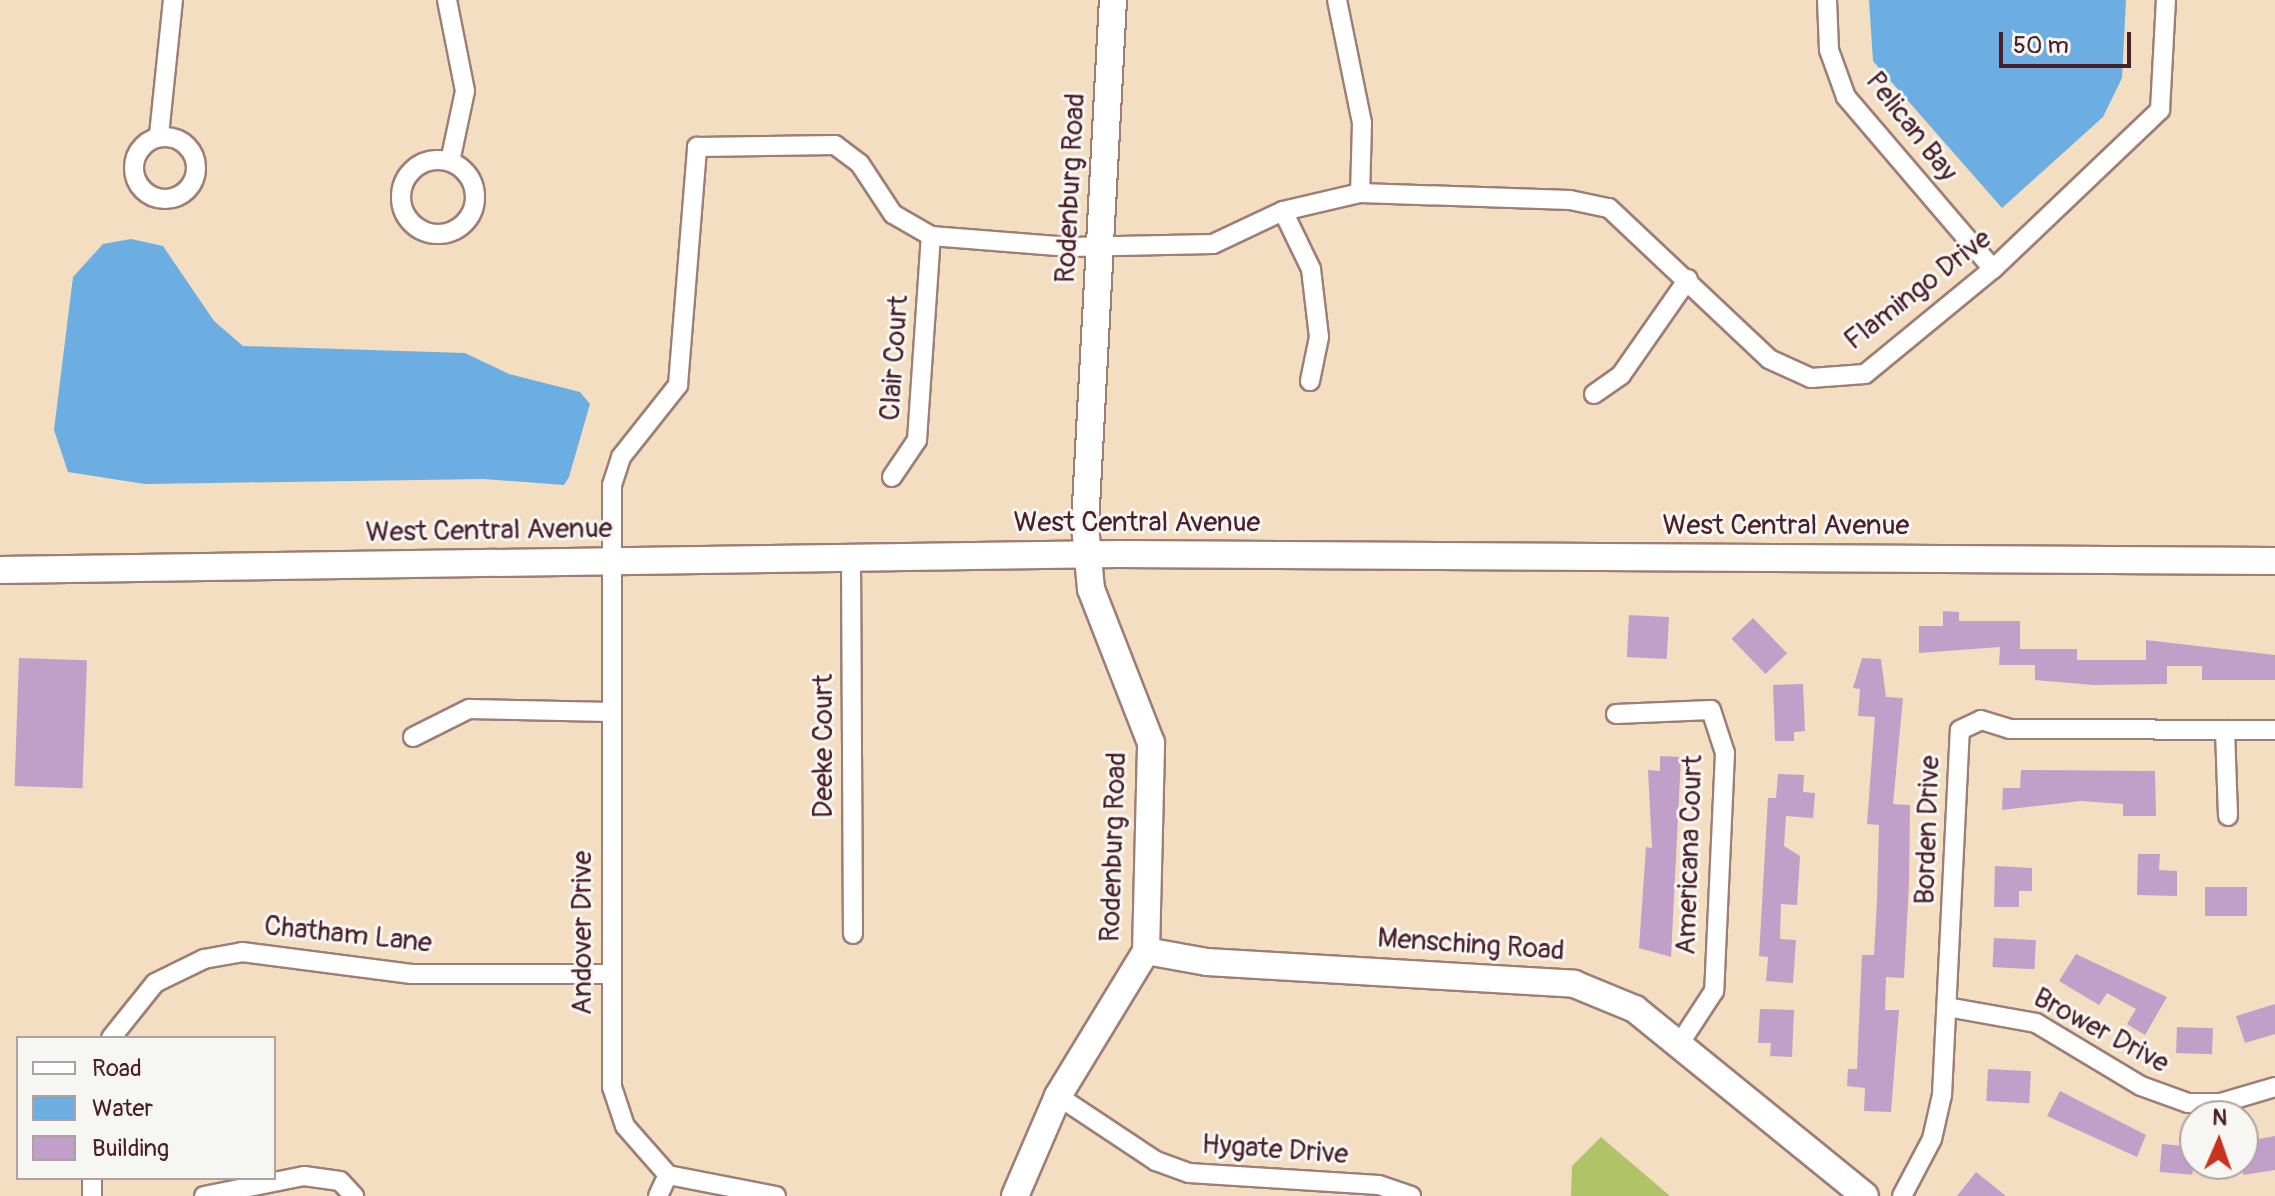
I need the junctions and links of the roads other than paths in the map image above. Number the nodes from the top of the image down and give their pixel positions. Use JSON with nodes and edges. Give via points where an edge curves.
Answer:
{"nodes":[{"id":1,"x":173,"y":0,"type":"edge"},
{"id":2,"x":447,"y":0,"type":"edge"},
{"id":3,"x":1113,"y":0,"type":"edge"},
{"id":4,"x":1337,"y":0,"type":"edge"},
{"id":5,"x":1827,"y":0,"type":"edge"},
{"id":6,"x":2166,"y":0,"type":"edge"},
{"id":7,"x":159,"y":135,"type":"dead end"},
{"id":8,"x":451,"y":157,"type":"junction"},
{"id":9,"x":1617,"y":190,"type":"dead end"},
{"id":10,"x":1360,"y":193,"type":"junction"},
{"id":11,"x":1609,"y":208,"type":"junction"},
{"id":12,"x":1283,"y":211,"type":"junction"},
{"id":13,"x":931,"y":236,"type":"junction"},
{"id":14,"x":1101,"y":246,"type":"junction"},
{"id":15,"x":1993,"y":269,"type":"junction"},
{"id":16,"x":1688,"y":279,"type":"junction"},
{"id":17,"x":1310,"y":381,"type":"dead end"},
{"id":18,"x":1594,"y":394,"type":"dead end"},
{"id":19,"x":892,"y":477,"type":"dead end"},
{"id":20,"x":1087,"y":555,"type":"junction"},
{"id":21,"x":851,"y":558,"type":"junction"},
{"id":22,"x":611,"y":561,"type":"junction"},
{"id":23,"x":2275,"y":561,"type":"edge"},
{"id":24,"x":0,"y":570,"type":"edge"},
{"id":25,"x":610,"y":712,"type":"junction"},
{"id":26,"x":1616,"y":714,"type":"dead end"},
{"id":27,"x":2225,"y":730,"type":"junction"},
{"id":28,"x":2275,"y":730,"type":"edge"},
{"id":29,"x":413,"y":737,"type":"dead end"},
{"id":30,"x":2228,"y":816,"type":"dead end"},
{"id":31,"x":853,"y":934,"type":"dead end"},
{"id":32,"x":1146,"y":951,"type":"junction"},
{"id":33,"x":611,"y":974,"type":"junction"},
{"id":34,"x":1947,"y":1007,"type":"junction"},
{"id":35,"x":113,"y":1036,"type":"edge"},
{"id":36,"x":1680,"y":1043,"type":"junction"},
{"id":37,"x":2275,"y":1087,"type":"edge"},
{"id":38,"x":1058,"y":1096,"type":"junction"},
{"id":39,"x":668,"y":1175,"type":"junction"},
{"id":40,"x":204,"y":1196,"type":"edge"},
{"id":41,"x":354,"y":1196,"type":"edge"},
{"id":42,"x":658,"y":1196,"type":"edge"},
{"id":43,"x":776,"y":1196,"type":"edge"},
{"id":44,"x":1015,"y":1196,"type":"edge"},
{"id":45,"x":1411,"y":1196,"type":"edge"},
{"id":46,"x":1865,"y":1196,"type":"edge"},
{"id":47,"x":1902,"y":1196,"type":"edge"}],
"edges":[{"from":1,"to":7,"type":"street"},
{"from":2,"to":8,"type":"street","via":[[465,91]]},
{"from":3,"to":14,"type":"street","name":"Rodenburg Road"},
{"from":4,"to":10,"type":"street","via":[[1360,109]]},
{"from":5,"to":15,"type":"street","name":"Pelican Bay","via":[[1829,50],[1846,97]]},
{"from":6,"to":15,"type":"street","name":"Flamingo Drive","via":[[2160,110]]},
{"from":8,"to":8,"type":"street","via":[[468,175],[472,203],[454,232],[431,234],[410,222],[401,200],[417,168]]},
{"from":9,"to":11,"type":"street"},
{"from":10,"to":11,"type":"street","via":[[1570,200]]},
{"from":10,"to":12,"type":"street"},
{"from":11,"to":16,"type":"street","name":"Flamingo Drive"},
{"from":12,"to":14,"type":"street","via":[[1213,244]]},
{"from":12,"to":17,"type":"street","via":[[1311,269],[1319,337]]},
{"from":13,"to":14,"type":"street"},
{"from":13,"to":19,"type":"street","name":"Clair Court","via":[[917,440]]},
{"from":13,"to":22,"type":"street","name":"Andover Drive","via":[[893,214],[860,164],[835,145],[697,147],[678,385],[617,466]]},
{"from":14,"to":20,"type":"street","name":"Rodenburg Road"},
{"from":15,"to":16,"type":"street","name":"Flamingo Drive","via":[[1865,374],[1811,378],[1769,359]]},
{"from":16,"to":18,"type":"street","via":[[1621,375]]},
{"from":20,"to":21,"type":"street","name":"West Central Avenue"},
{"from":20,"to":23,"type":"street","name":"West Central Avenue"},
{"from":20,"to":32,"type":"street","name":"Rodenburg Road","via":[[1108,641],[1151,743]]},
{"from":21,"to":22,"type":"street","name":"West Central Avenue"},
{"from":21,"to":31,"type":"street","name":"Deeke Court"},
{"from":22,"to":24,"type":"street","name":"West Central Avenue"},
{"from":22,"to":25,"type":"street","name":"Andover Drive"},
{"from":25,"to":29,"type":"street","via":[[469,709]]},
{"from":25,"to":33,"type":"street","name":"Andover Drive"},
{"from":26,"to":36,"type":"street","name":"Americana Court","via":[[1711,710],[1725,753],[1714,991]]},
{"from":27,"to":28,"type":"street","name":"Borden Drive"},
{"from":27,"to":30,"type":"street"},
{"from":27,"to":34,"type":"street","name":"Borden Drive","via":[[1965,724]]},
{"from":32,"to":36,"type":"street","name":"Mensching Road","via":[[1207,962],[1538,977],[1635,1009]]},
{"from":32,"to":38,"type":"street","name":"Rodenburg Road"},
{"from":33,"to":35,"type":"street","name":"Chatham Lane","via":[[412,974],[242,952],[204,959],[155,983]]},
{"from":33,"to":39,"type":"street","name":"Andover Drive","via":[[616,1105]]},
{"from":34,"to":37,"type":"street","name":"Brower Drive","via":[[2036,1023],[2141,1086],[2188,1103],[2221,1103]]},
{"from":34,"to":47,"type":"street","name":"Borden Drive","via":[[1935,1124]]},
{"from":36,"to":46,"type":"street","name":"Mensching Road"},
{"from":38,"to":44,"type":"street","name":"Rodenburg Road"},
{"from":38,"to":45,"type":"street","name":"Hygate Drive","via":[[1156,1161],[1189,1173],[1379,1185]]},
{"from":39,"to":42,"type":"street"},
{"from":39,"to":43,"type":"street"},
{"from":40,"to":41,"type":"street","via":[[304,1176],[340,1181]]}]}
